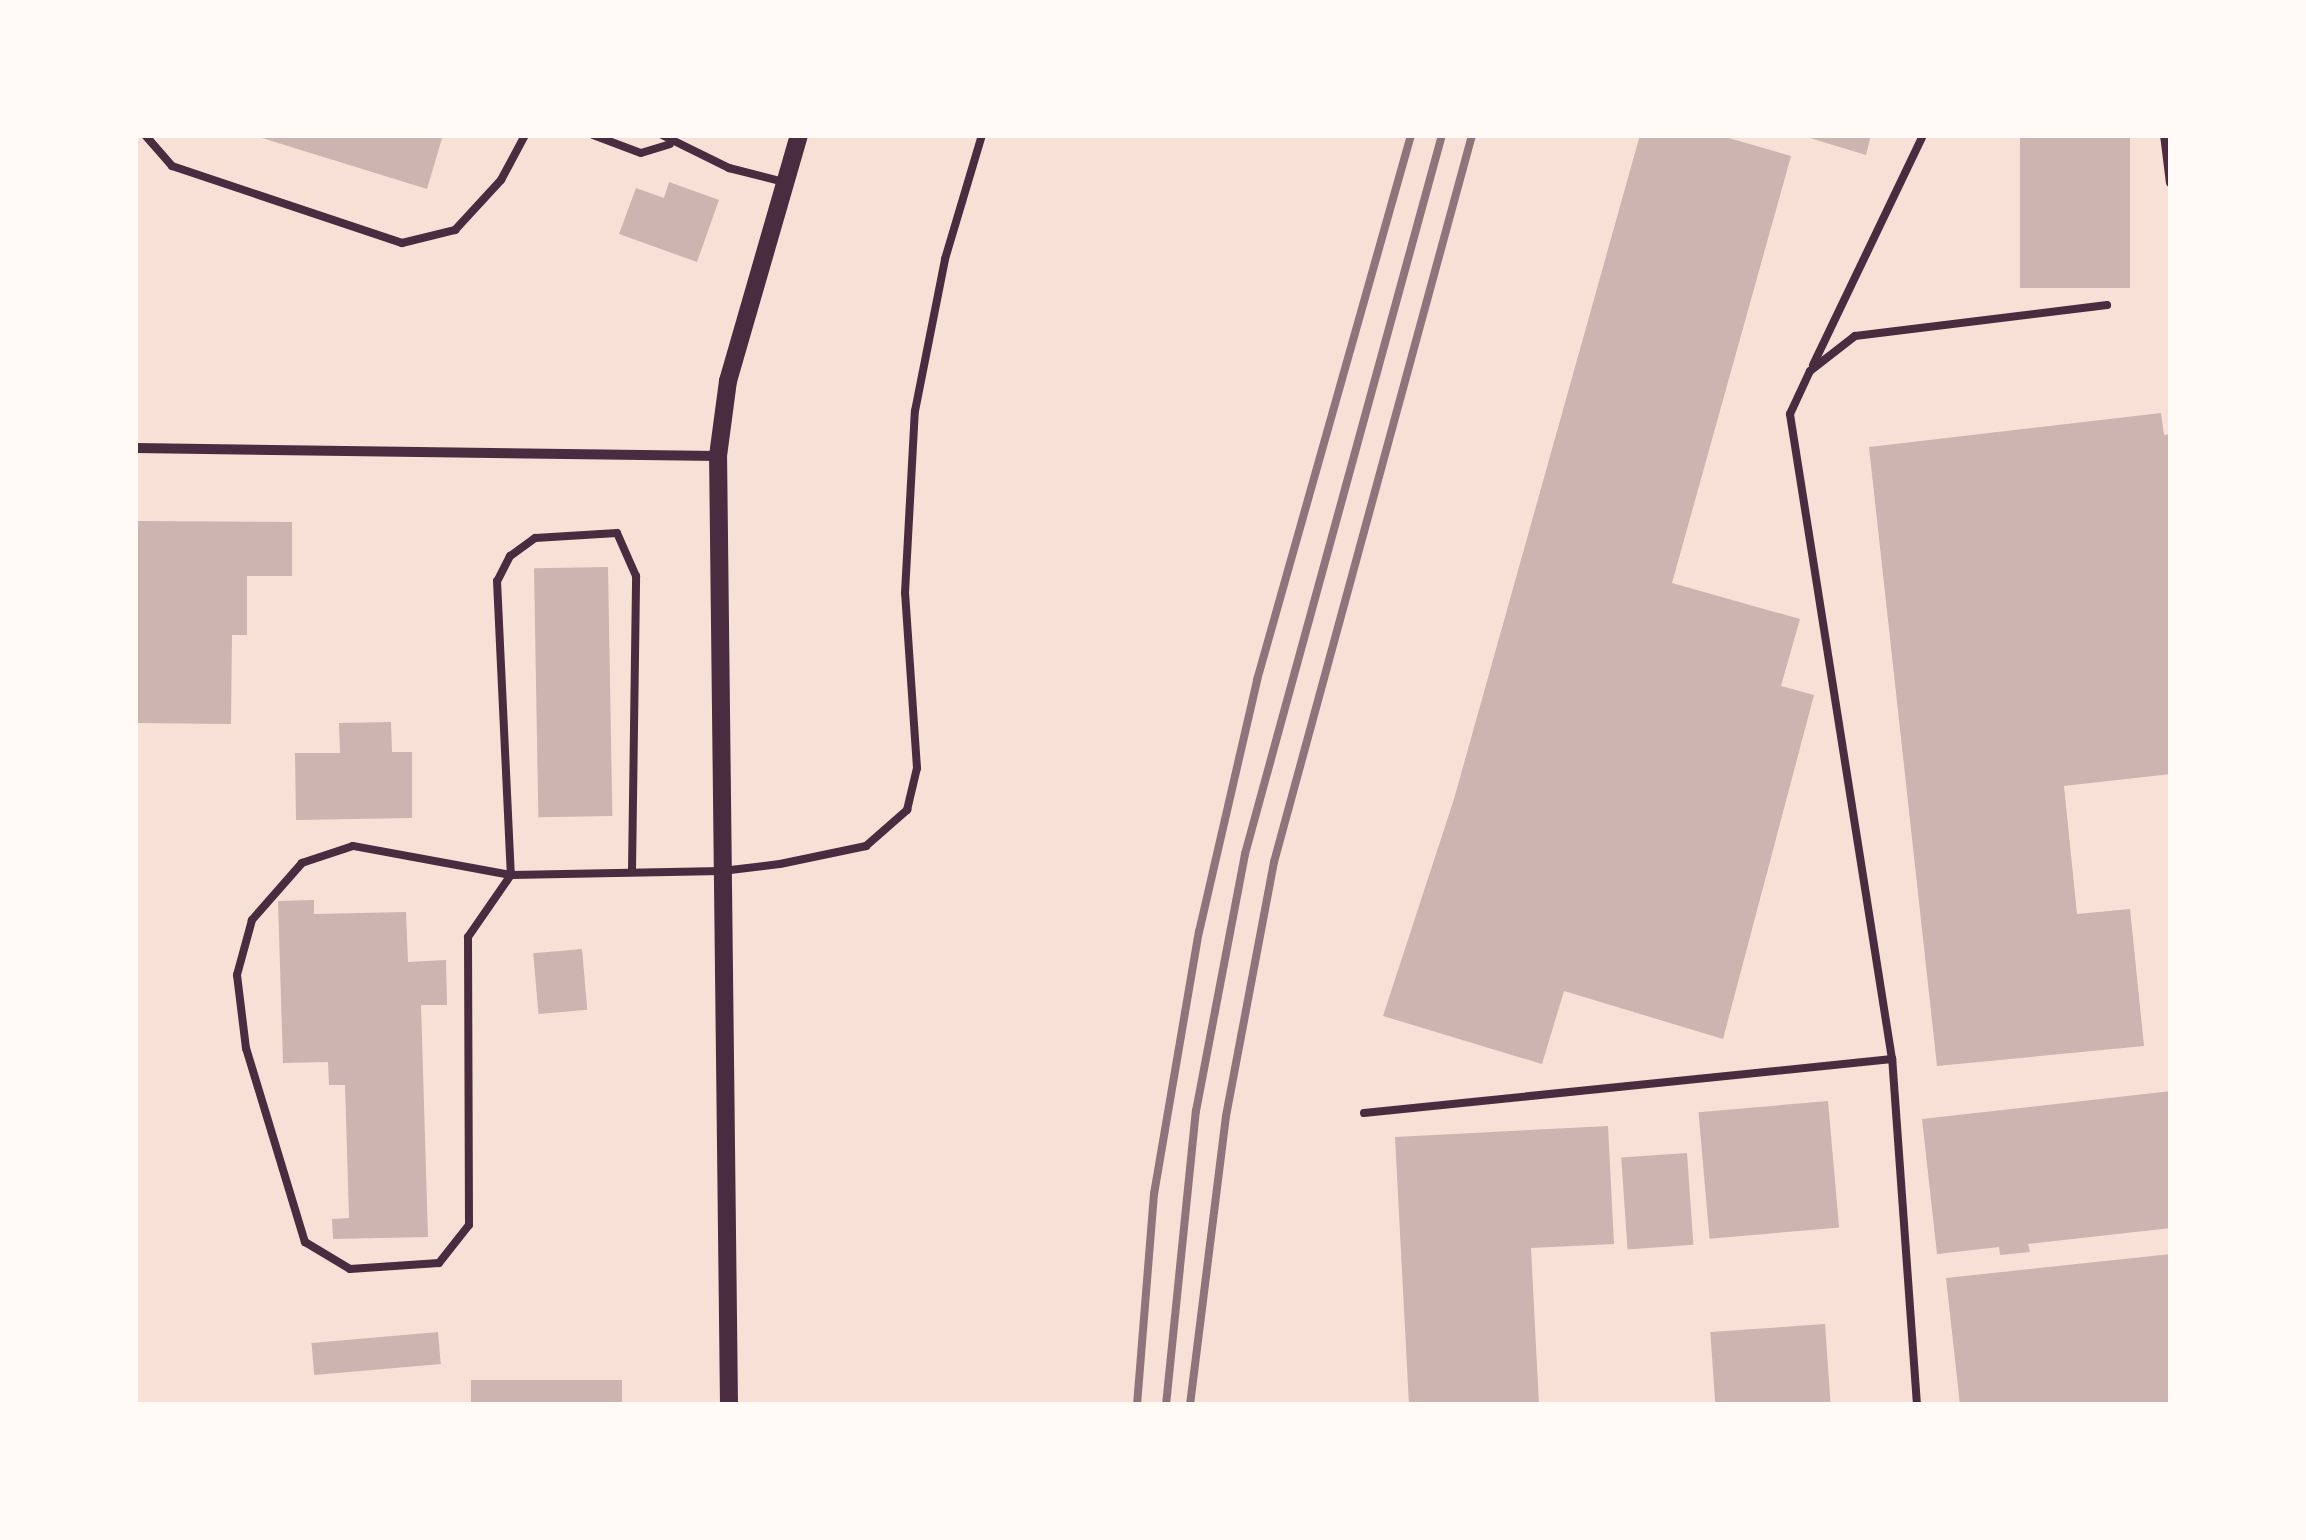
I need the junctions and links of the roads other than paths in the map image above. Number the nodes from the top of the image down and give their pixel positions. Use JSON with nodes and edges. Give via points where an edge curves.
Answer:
{"nodes":[{"id":1,"x":145,"y":135,"type":"edge"},
{"id":2,"x":526,"y":135,"type":"edge"},
{"id":3,"x":594,"y":135,"type":"edge"},
{"id":4,"x":662,"y":135,"type":"edge"},
{"id":5,"x":799,"y":135,"type":"edge"},
{"id":6,"x":982,"y":135,"type":"edge"},
{"id":7,"x":1923,"y":135,"type":"edge"},
{"id":8,"x":2166,"y":135,"type":"edge"},
{"id":9,"x":670,"y":144,"type":"junction"},
{"id":10,"x":784,"y":182,"type":"junction"},
{"id":11,"x":2171,"y":183,"type":"edge"},
{"id":12,"x":2107,"y":305,"type":"dead end"},
{"id":13,"x":1810,"y":371,"type":"junction"},
{"id":14,"x":135,"y":448,"type":"edge"},
{"id":15,"x":718,"y":456,"type":"junction"},
{"id":16,"x":632,"y":871,"type":"junction"},
{"id":17,"x":722,"y":871,"type":"junction"},
{"id":18,"x":511,"y":875,"type":"junction"},
{"id":19,"x":1892,"y":1059,"type":"junction"},
{"id":20,"x":1364,"y":1113,"type":"dead end"},
{"id":21,"x":729,"y":1405,"type":"edge"},
{"id":22,"x":1917,"y":1405,"type":"edge"}],
"edges":[{"from":1,"to":2,"type":"lane","via":[[172,166],[402,243],[456,230],[502,180]]},
{"from":3,"to":9,"type":"lane","via":[[641,153]]},
{"from":4,"to":9,"type":"lane"},
{"from":5,"to":10,"type":"street"},
{"from":6,"to":17,"type":"lane","via":[[945,259],[915,411],[905,593],[918,768],[907,810],[866,846]]},
{"from":7,"to":13,"type":"lane"},
{"from":8,"to":11,"type":"street"},
{"from":9,"to":10,"type":"lane"},
{"from":10,"to":15,"type":"street","via":[[728,381]]},
{"from":12,"to":13,"type":"lane","via":[[1854,336]]},
{"from":13,"to":19,"type":"lane","via":[[1790,414]]},
{"from":14,"to":15,"type":"street"},
{"from":15,"to":17,"type":"street"},
{"from":16,"to":17,"type":"lane"},
{"from":16,"to":18,"type":"lane"},
{"from":16,"to":18,"type":"lane","via":[[636,576],[617,533],[535,538],[510,556],[498,581]]},
{"from":17,"to":21,"type":"street"},
{"from":18,"to":18,"type":"lane","via":[[468,938],[469,1225],[439,1263],[350,1269],[306,1242],[246,1048],[237,975],[252,920],[302,863],[353,846]]},
{"from":19,"to":20,"type":"lane"},
{"from":19,"to":22,"type":"lane"}]}
